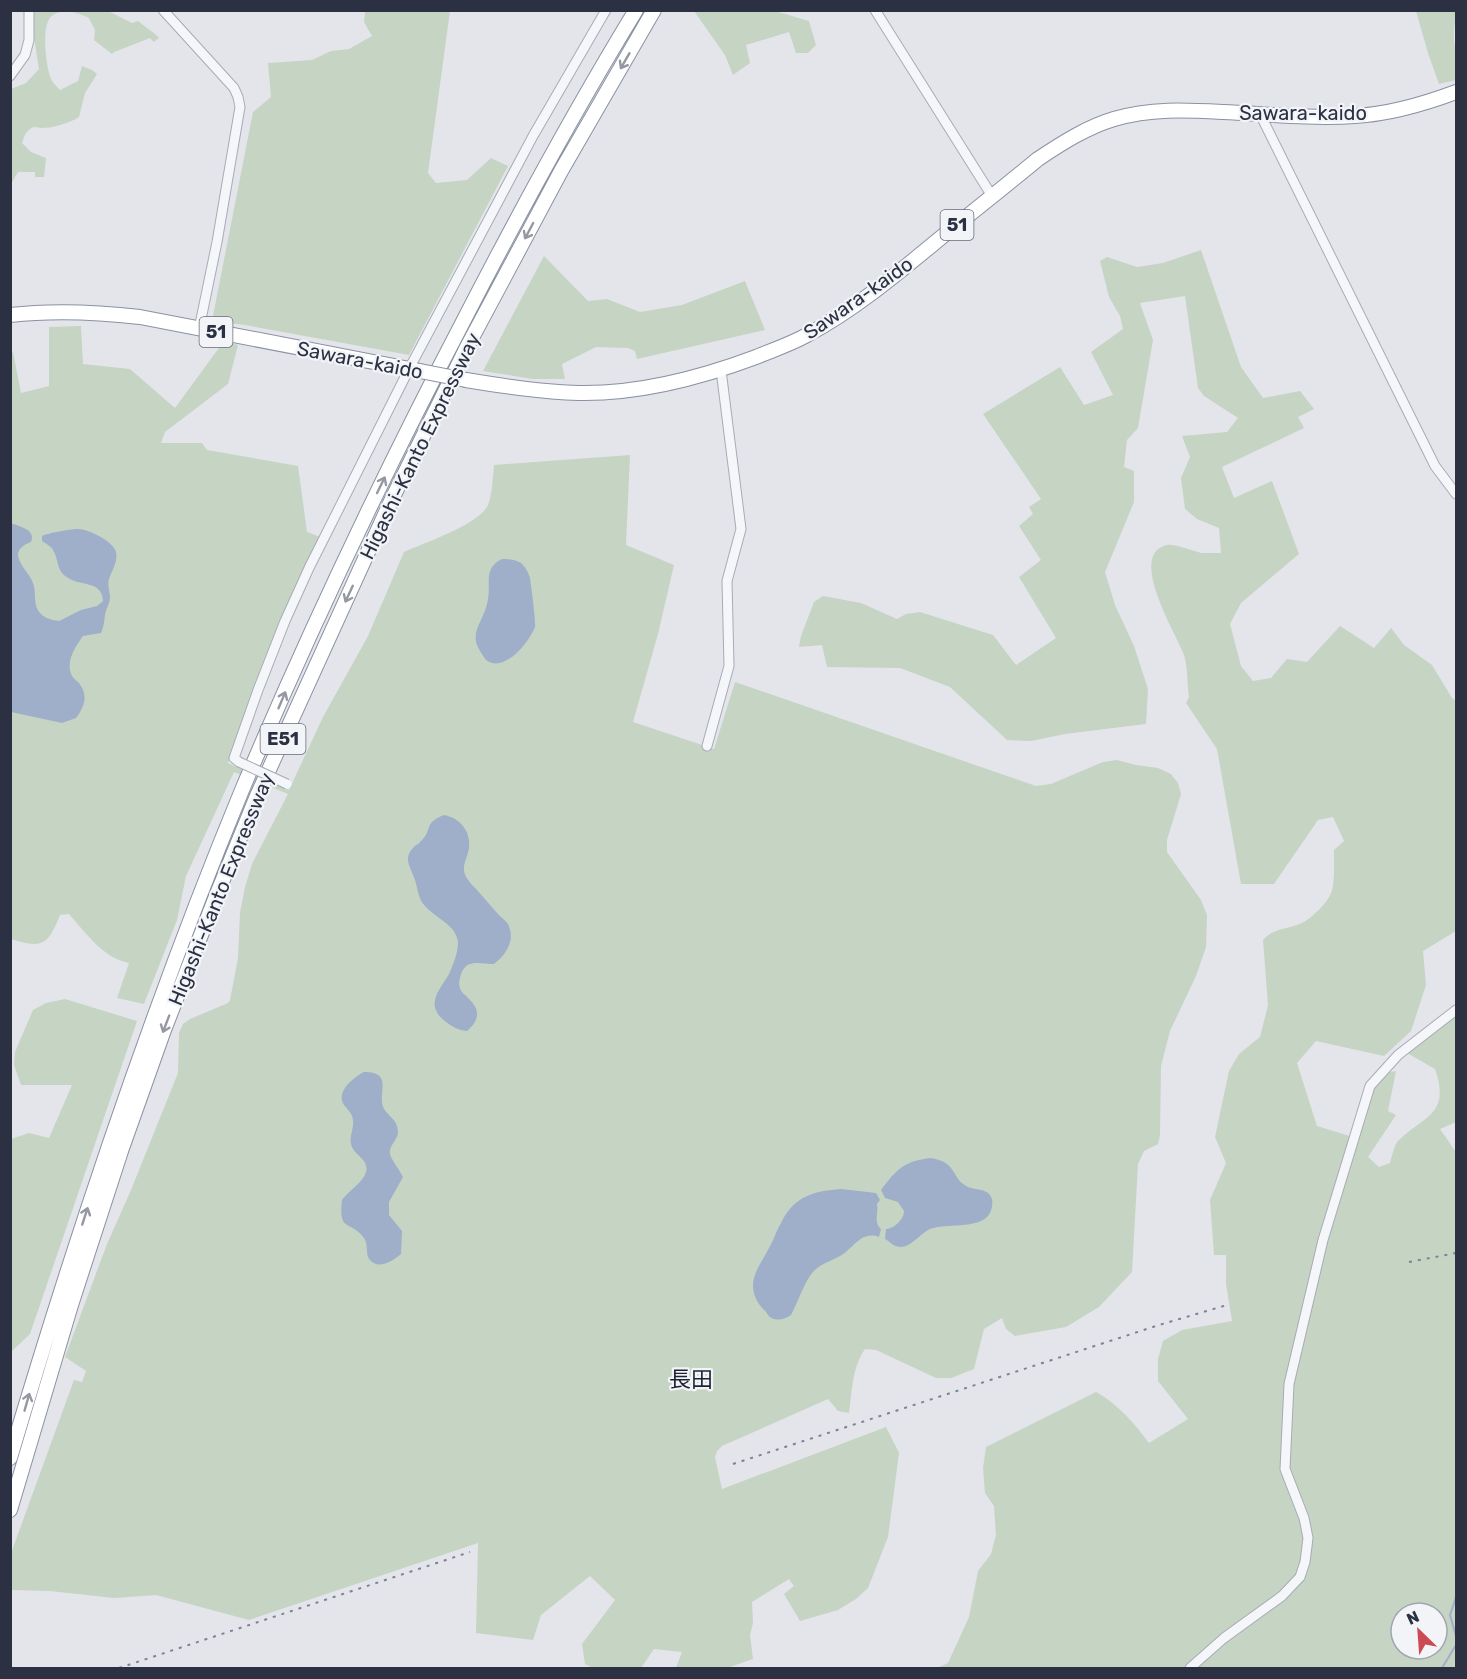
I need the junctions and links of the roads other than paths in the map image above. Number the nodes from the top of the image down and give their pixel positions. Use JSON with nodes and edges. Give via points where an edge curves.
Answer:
{"nodes":[{"id":1,"x":29,"y":10,"type":"edge"},
{"id":2,"x":163,"y":10,"type":"edge"},
{"id":3,"x":606,"y":10,"type":"edge"},
{"id":4,"x":636,"y":10,"type":"edge"},
{"id":5,"x":654,"y":10,"type":"edge"},
{"id":6,"x":874,"y":10,"type":"edge"},
{"id":7,"x":10,"y":76,"type":"edge"},
{"id":8,"x":1456,"y":92,"type":"edge"},
{"id":9,"x":1260,"y":114,"type":"junction"},
{"id":10,"x":992,"y":196,"type":"junction"},
{"id":11,"x":10,"y":315,"type":"edge"},
{"id":12,"x":199,"y":328,"type":"junction"},
{"id":13,"x":414,"y":370,"type":"junction"},
{"id":14,"x":722,"y":370,"type":"junction"},
{"id":15,"x":1456,"y":494,"type":"edge"},
{"id":16,"x":707,"y":746,"type":"dead end"},
{"id":17,"x":287,"y":784,"type":"dead end"},
{"id":18,"x":1456,"y":1010,"type":"edge"},
{"id":19,"x":10,"y":1458,"type":"edge"},
{"id":20,"x":10,"y":1510,"type":"edge"},
{"id":21,"x":1190,"y":1668,"type":"edge"}],
"edges":[{"from":1,"to":7,"type":"street","via":[[25,55]]},
{"from":2,"to":12,"type":"street","via":[[234,88],[240,107]]},
{"from":3,"to":13,"type":"street","via":[[533,136]]},
{"from":19,"to":4,"type":"highway","name":"Higashi-Kanto Expressway","number":"E51","one_way":true,"via":[[108,1146],[242,790],[371,504],[428,388],[547,165]]},
{"from":5,"to":20,"type":"highway","name":"Higashi-Kanto Expressway","number":"E51","one_way":true,"via":[[561,171],[466,349],[392,499],[257,796],[168,1019],[121,1151],[70,1305]]},
{"from":6,"to":10,"type":"street"},
{"from":8,"to":9,"type":"highway","name":"Sawara-kaido","number":"51","via":[[1411,107],[1372,114]]},
{"from":9,"to":10,"type":"highway","name":"Sawara-kaido","number":"51","via":[[1173,109],[1113,119],[1057,146]]},
{"from":9,"to":15,"type":"street","via":[[1435,466]]},
{"from":10,"to":14,"type":"highway","name":"Sawara-kaido","number":"51","via":[[884,284],[832,320],[805,336]]},
{"from":11,"to":12,"type":"highway","name":"Sawara-kaido","number":"51","via":[[118,315]]},
{"from":12,"to":13,"type":"highway","name":"Sawara-kaido","number":"51"},
{"from":13,"to":14,"type":"highway","name":"Sawara-kaido","number":"51","bridge":true,"via":[[514,388],[590,392],[627,390]]},
{"from":13,"to":17,"type":"street","bridge":true,"via":[[309,568],[234,758]]},
{"from":14,"to":16,"type":"street","via":[[741,529],[727,581],[729,666]]},
{"from":18,"to":21,"type":"street","via":[[1398,1055],[1370,1086],[1323,1240],[1289,1384],[1285,1469],[1305,1518],[1308,1538],[1300,1577],[1282,1596]]}]}
